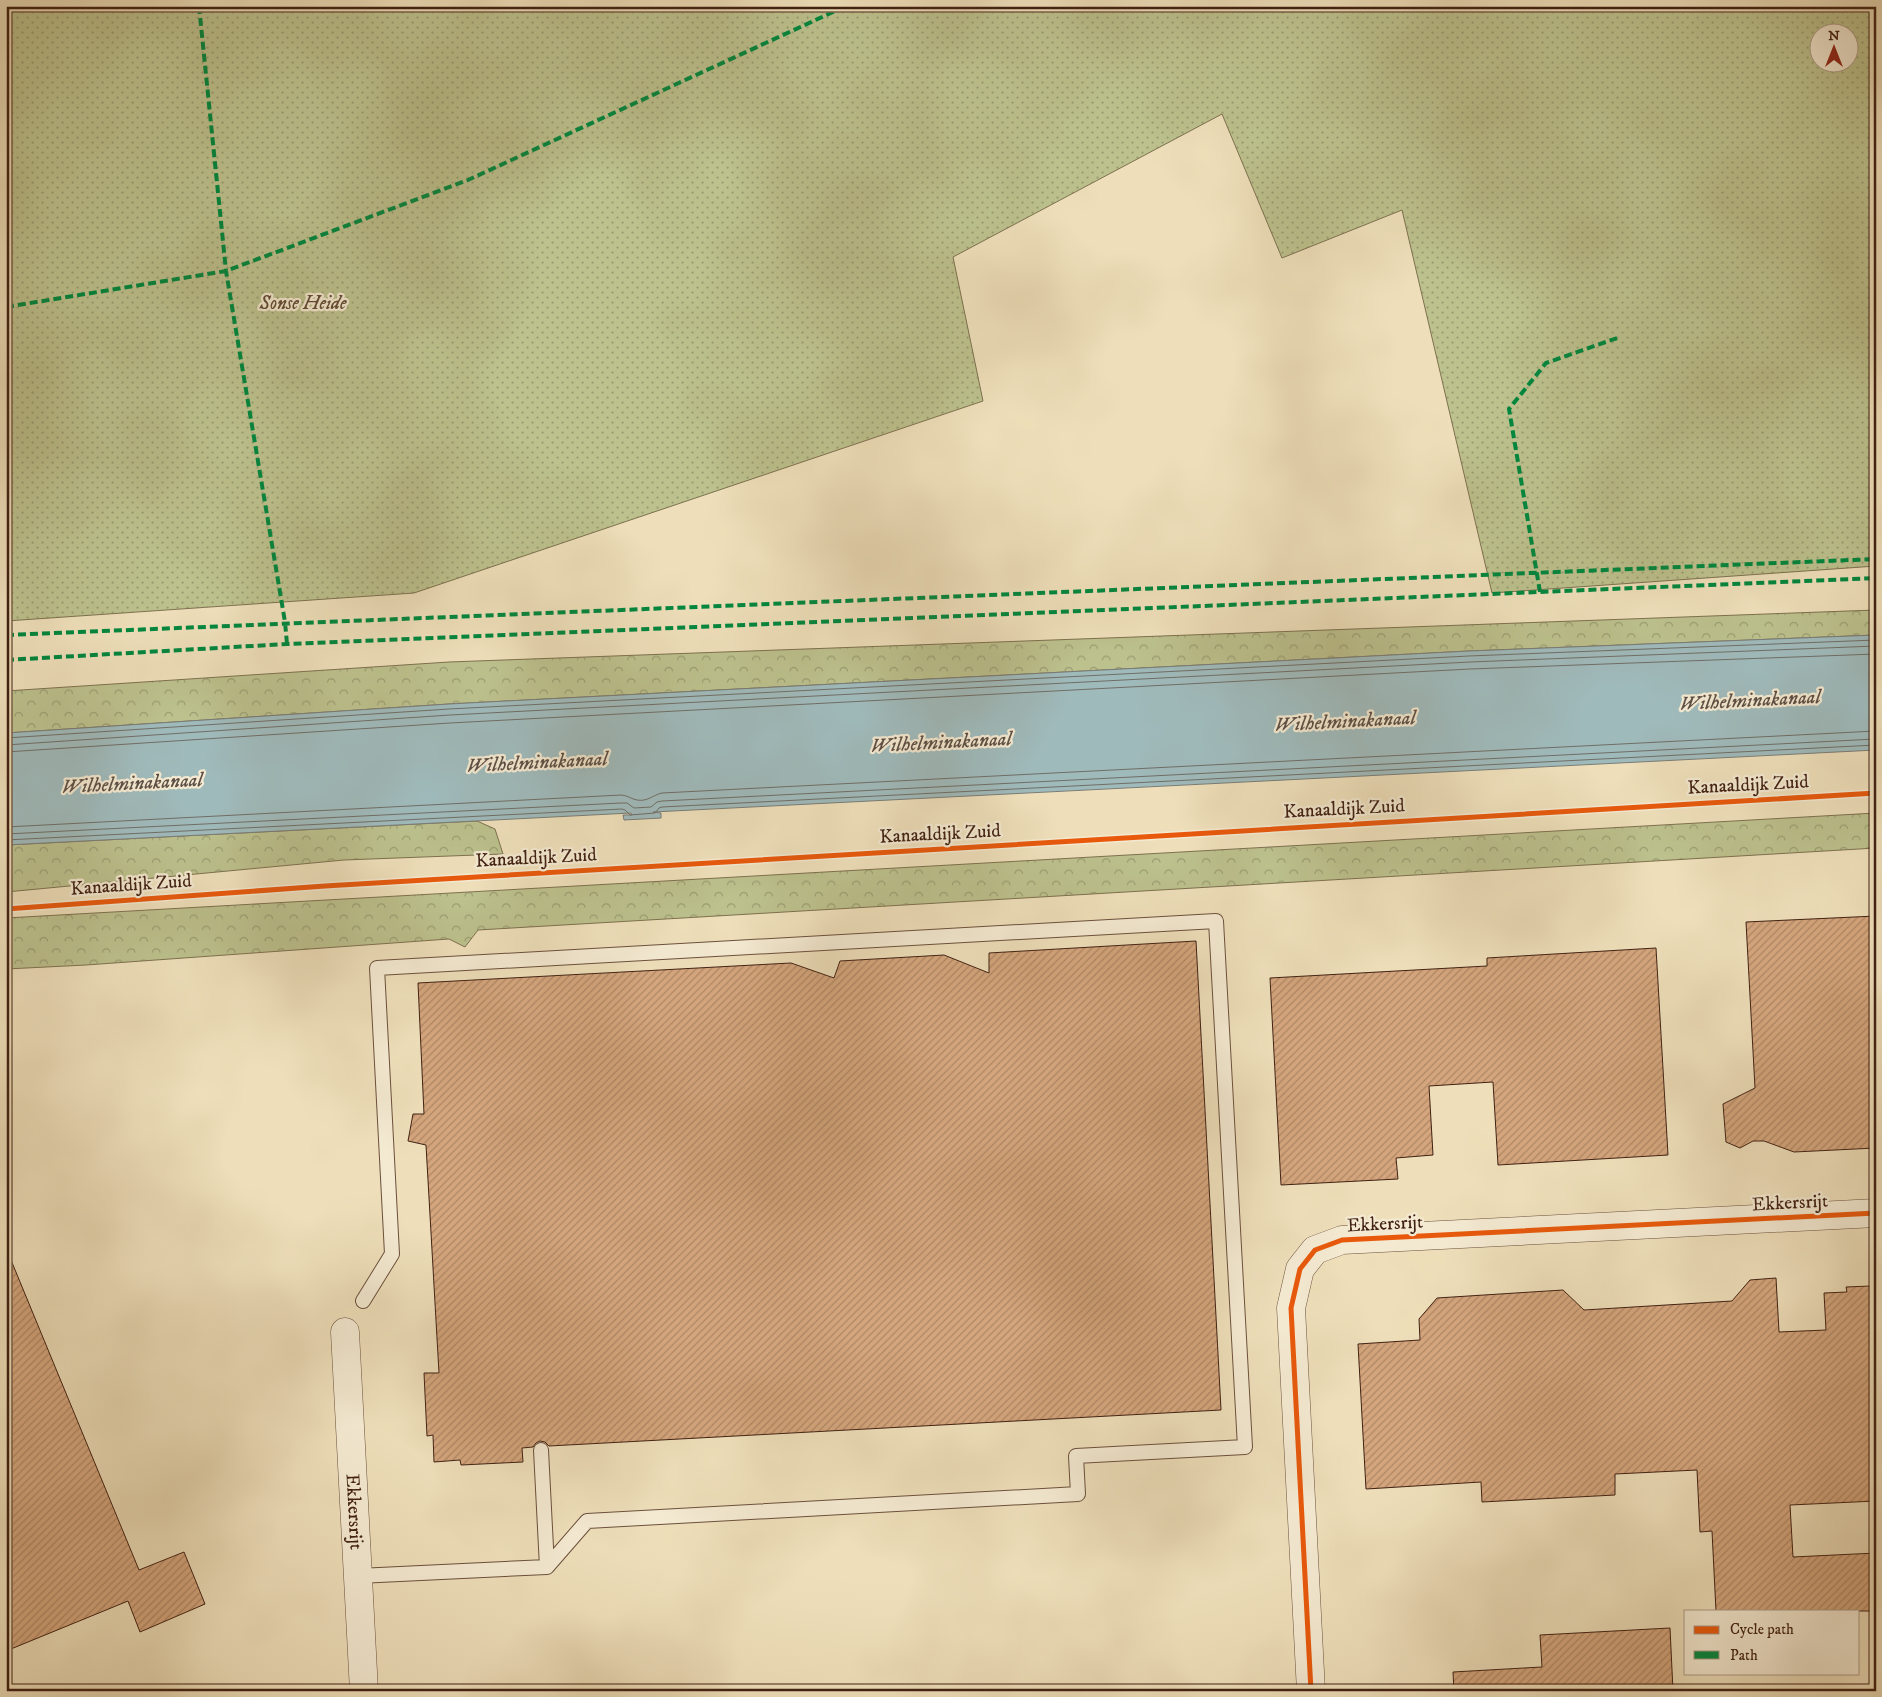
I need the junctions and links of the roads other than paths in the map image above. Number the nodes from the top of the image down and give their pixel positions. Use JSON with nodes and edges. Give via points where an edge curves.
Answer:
{"nodes":[{"id":1,"x":1876,"y":1213,"type":"edge"},
{"id":2,"x":362,"y":1301,"type":"dead end"},
{"id":3,"x":346,"y":1332,"type":"dead end"},
{"id":4,"x":541,"y":1450,"type":"dead end"},
{"id":5,"x":547,"y":1566,"type":"junction"},
{"id":6,"x":358,"y":1576,"type":"junction"},
{"id":7,"x":364,"y":1691,"type":"edge"},
{"id":8,"x":1311,"y":1691,"type":"edge"}],
"edges":[{"from":1,"to":8,"type":"street","name":"Ekkersrijt","via":[[1342,1240],[1315,1250],[1300,1269],[1291,1308]]},
{"from":2,"to":5,"type":"lane","via":[[392,1254],[377,968],[1216,921],[1245,1447],[1076,1456],[1078,1494],[587,1522]]},
{"from":3,"to":6,"type":"street","name":"Ekkersrijt"},
{"from":4,"to":5,"type":"lane"},
{"from":5,"to":6,"type":"lane"},
{"from":6,"to":7,"type":"street","name":"Ekkersrijt"}]}
